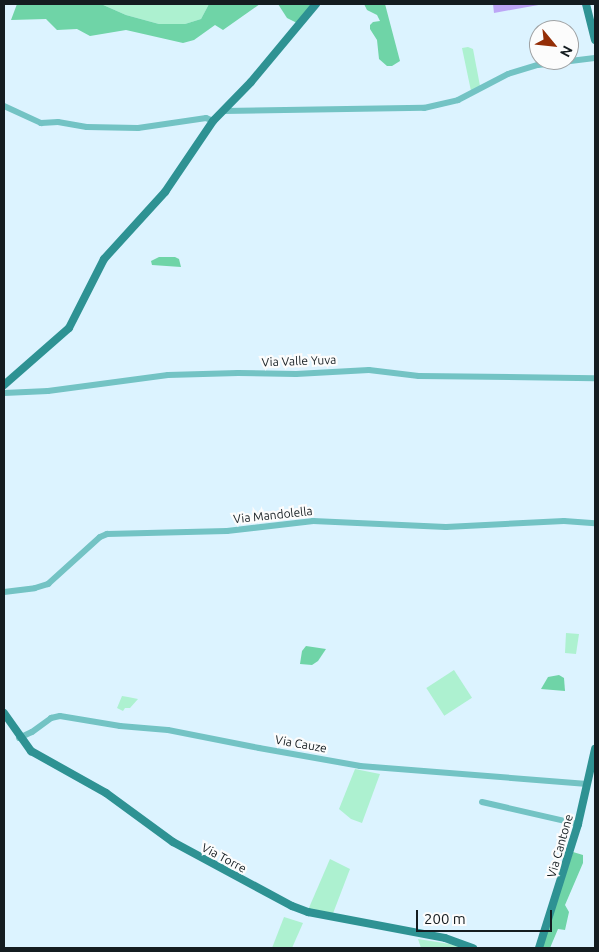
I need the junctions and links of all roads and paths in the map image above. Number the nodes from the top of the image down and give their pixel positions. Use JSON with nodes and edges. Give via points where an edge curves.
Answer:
{"nodes":[{"id":1,"x":316,"y":4,"type":"edge"},
{"id":2,"x":586,"y":4,"type":"edge"},
{"id":3,"x":595,"y":40,"type":"edge"},
{"id":4,"x":595,"y":58,"type":"edge"},
{"id":5,"x":4,"y":106,"type":"edge"},
{"id":6,"x":223,"y":111,"type":"junction"},
{"id":7,"x":214,"y":122,"type":"junction"},
{"id":8,"x":595,"y":378,"type":"edge"},
{"id":9,"x":4,"y":385,"type":"edge"},
{"id":10,"x":4,"y":393,"type":"edge"},
{"id":11,"x":595,"y":523,"type":"edge"},
{"id":12,"x":4,"y":592,"type":"edge"},
{"id":13,"x":4,"y":713,"type":"edge"},
{"id":14,"x":19,"y":738,"type":"junction"},
{"id":15,"x":595,"y":749,"type":"edge"},
{"id":16,"x":590,"y":782,"type":"edge"},
{"id":17,"x":482,"y":802,"type":"dead end"},
{"id":18,"x":578,"y":824,"type":"junction"},
{"id":19,"x":473,"y":948,"type":"edge"},
{"id":20,"x":539,"y":948,"type":"edge"}],
"edges":[{"from":1,"to":6,"type":"main road"},
{"from":2,"to":3,"type":"main road"},
{"from":4,"to":6,"type":"street","via":[[538,65],[508,74],[458,100],[424,108]]},
{"from":5,"to":7,"type":"street","via":[[41,123],[87,127],[138,128],[206,118]]},
{"from":6,"to":7,"type":"main road"},
{"from":7,"to":9,"type":"main road","via":[[166,192],[104,259],[69,328]]},
{"from":8,"to":10,"type":"street","name":"Via Valle Yuva","via":[[419,376],[369,370],[238,373],[168,375],[48,391]]},
{"from":11,"to":12,"type":"street","name":"Via Mandolella","via":[[564,521],[446,527],[313,521],[227,532],[107,534],[48,584]]},
{"from":13,"to":14,"type":"main road","name":"Via Torre"},
{"from":14,"to":16,"type":"street","name":"Via Cauze","via":[[60,716],[168,730],[360,766]]},
{"from":14,"to":19,"type":"main road","name":"Via Torre","via":[[31,752],[106,793],[172,842],[292,906],[308,912],[445,938]]},
{"from":15,"to":16,"type":"main road","name":"Via Cantone"},
{"from":16,"to":18,"type":"main road","name":"Via Cantone"},
{"from":17,"to":18,"type":"street"},
{"from":18,"to":20,"type":"main road","name":"Via Cantone"}]}
